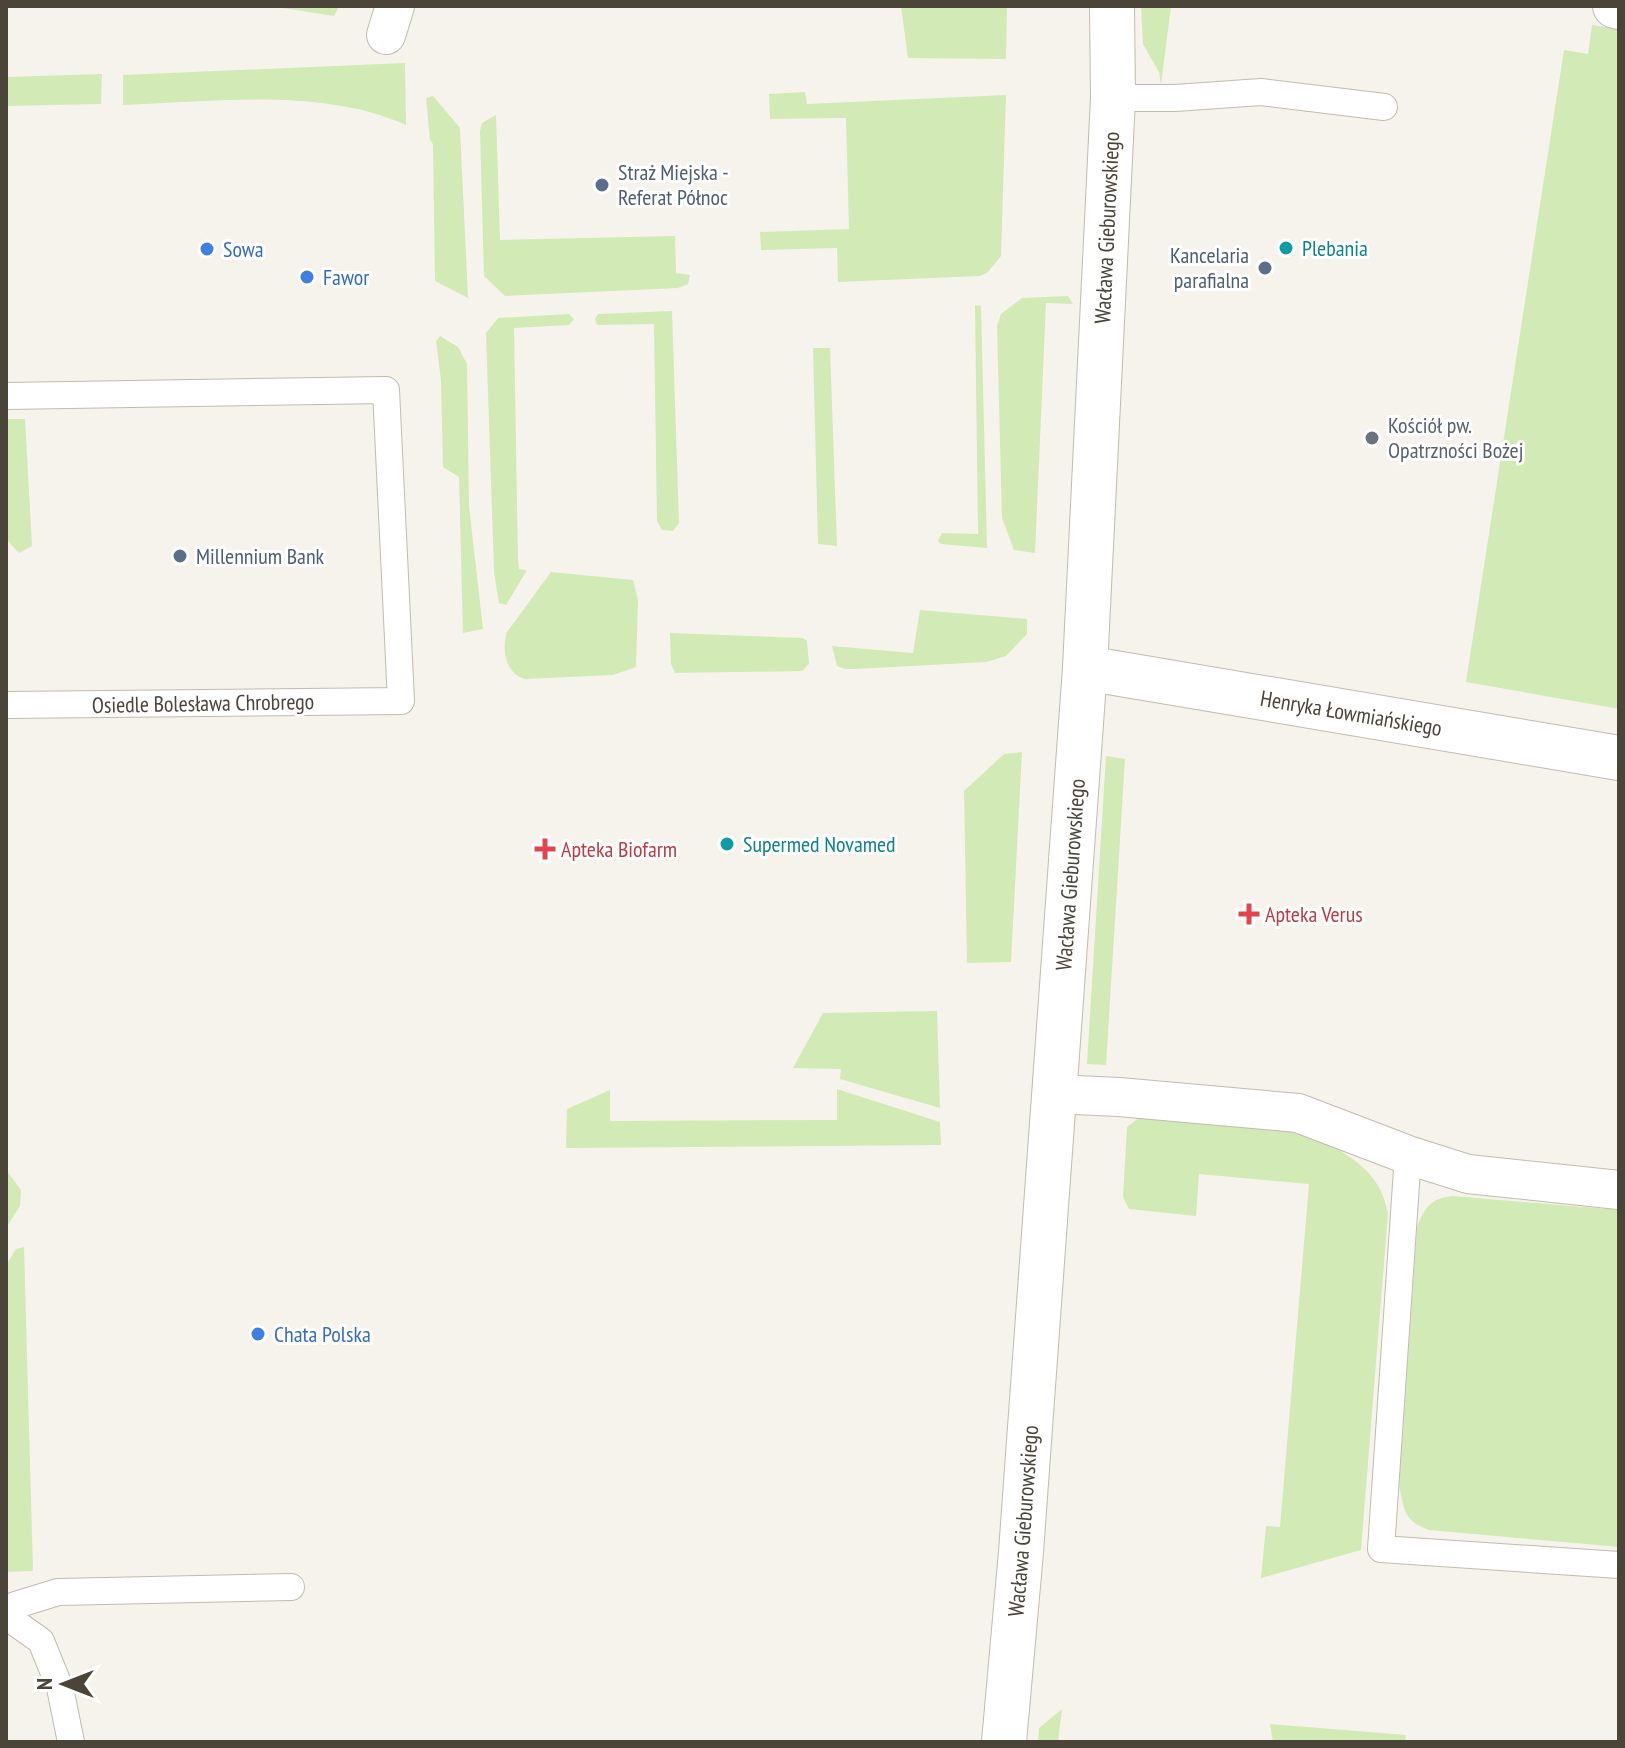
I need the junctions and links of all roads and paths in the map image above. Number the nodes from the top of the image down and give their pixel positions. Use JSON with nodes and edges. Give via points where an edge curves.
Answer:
{"nodes":[{"id":1,"x":1112,"y":6,"type":"edge"},
{"id":2,"x":1113,"y":98,"type":"junction"},
{"id":3,"x":1384,"y":107,"type":"dead end"},
{"id":4,"x":6,"y":396,"type":"edge"},
{"id":5,"x":1085,"y":668,"type":"junction"},
{"id":6,"x":6,"y":705,"type":"edge"},
{"id":7,"x":1619,"y":758,"type":"edge"},
{"id":8,"x":1053,"y":1094,"type":"junction"},
{"id":9,"x":1408,"y":1155,"type":"junction"},
{"id":10,"x":1619,"y":1190,"type":"edge"},
{"id":11,"x":1619,"y":1565,"type":"edge"},
{"id":12,"x":291,"y":1587,"type":"dead end"},
{"id":13,"x":6,"y":1608,"type":"edge"},
{"id":14,"x":6,"y":1616,"type":"edge"},
{"id":15,"x":71,"y":1742,"type":"edge"},
{"id":16,"x":1004,"y":1742,"type":"edge"}],
"edges":[{"from":1,"to":2,"type":"street","name":"Wacława Gieburowskiego"},
{"from":2,"to":3,"type":"lane","via":[[1261,92]]},
{"from":2,"to":5,"type":"street","name":"Wacława Gieburowskiego"},
{"from":4,"to":6,"type":"lane","name":"Osiedle Bolesława Chrobrego","via":[[386,390],[401,701]]},
{"from":5,"to":7,"type":"street","name":"Henryka Łowmiańskiego"},
{"from":5,"to":8,"type":"street","name":"Wacława Gieburowskiego"},
{"from":8,"to":9,"type":"street","via":[[1298,1113]]},
{"from":8,"to":16,"type":"street","name":"Wacława Gieburowskiego"},
{"from":9,"to":10,"type":"street","via":[[1468,1174]]},
{"from":9,"to":11,"type":"lane","via":[[1381,1549]]},
{"from":12,"to":13,"type":"lane","via":[[58,1592]]},
{"from":14,"to":15,"type":"lane","via":[[41,1641],[60,1688]]}]}
